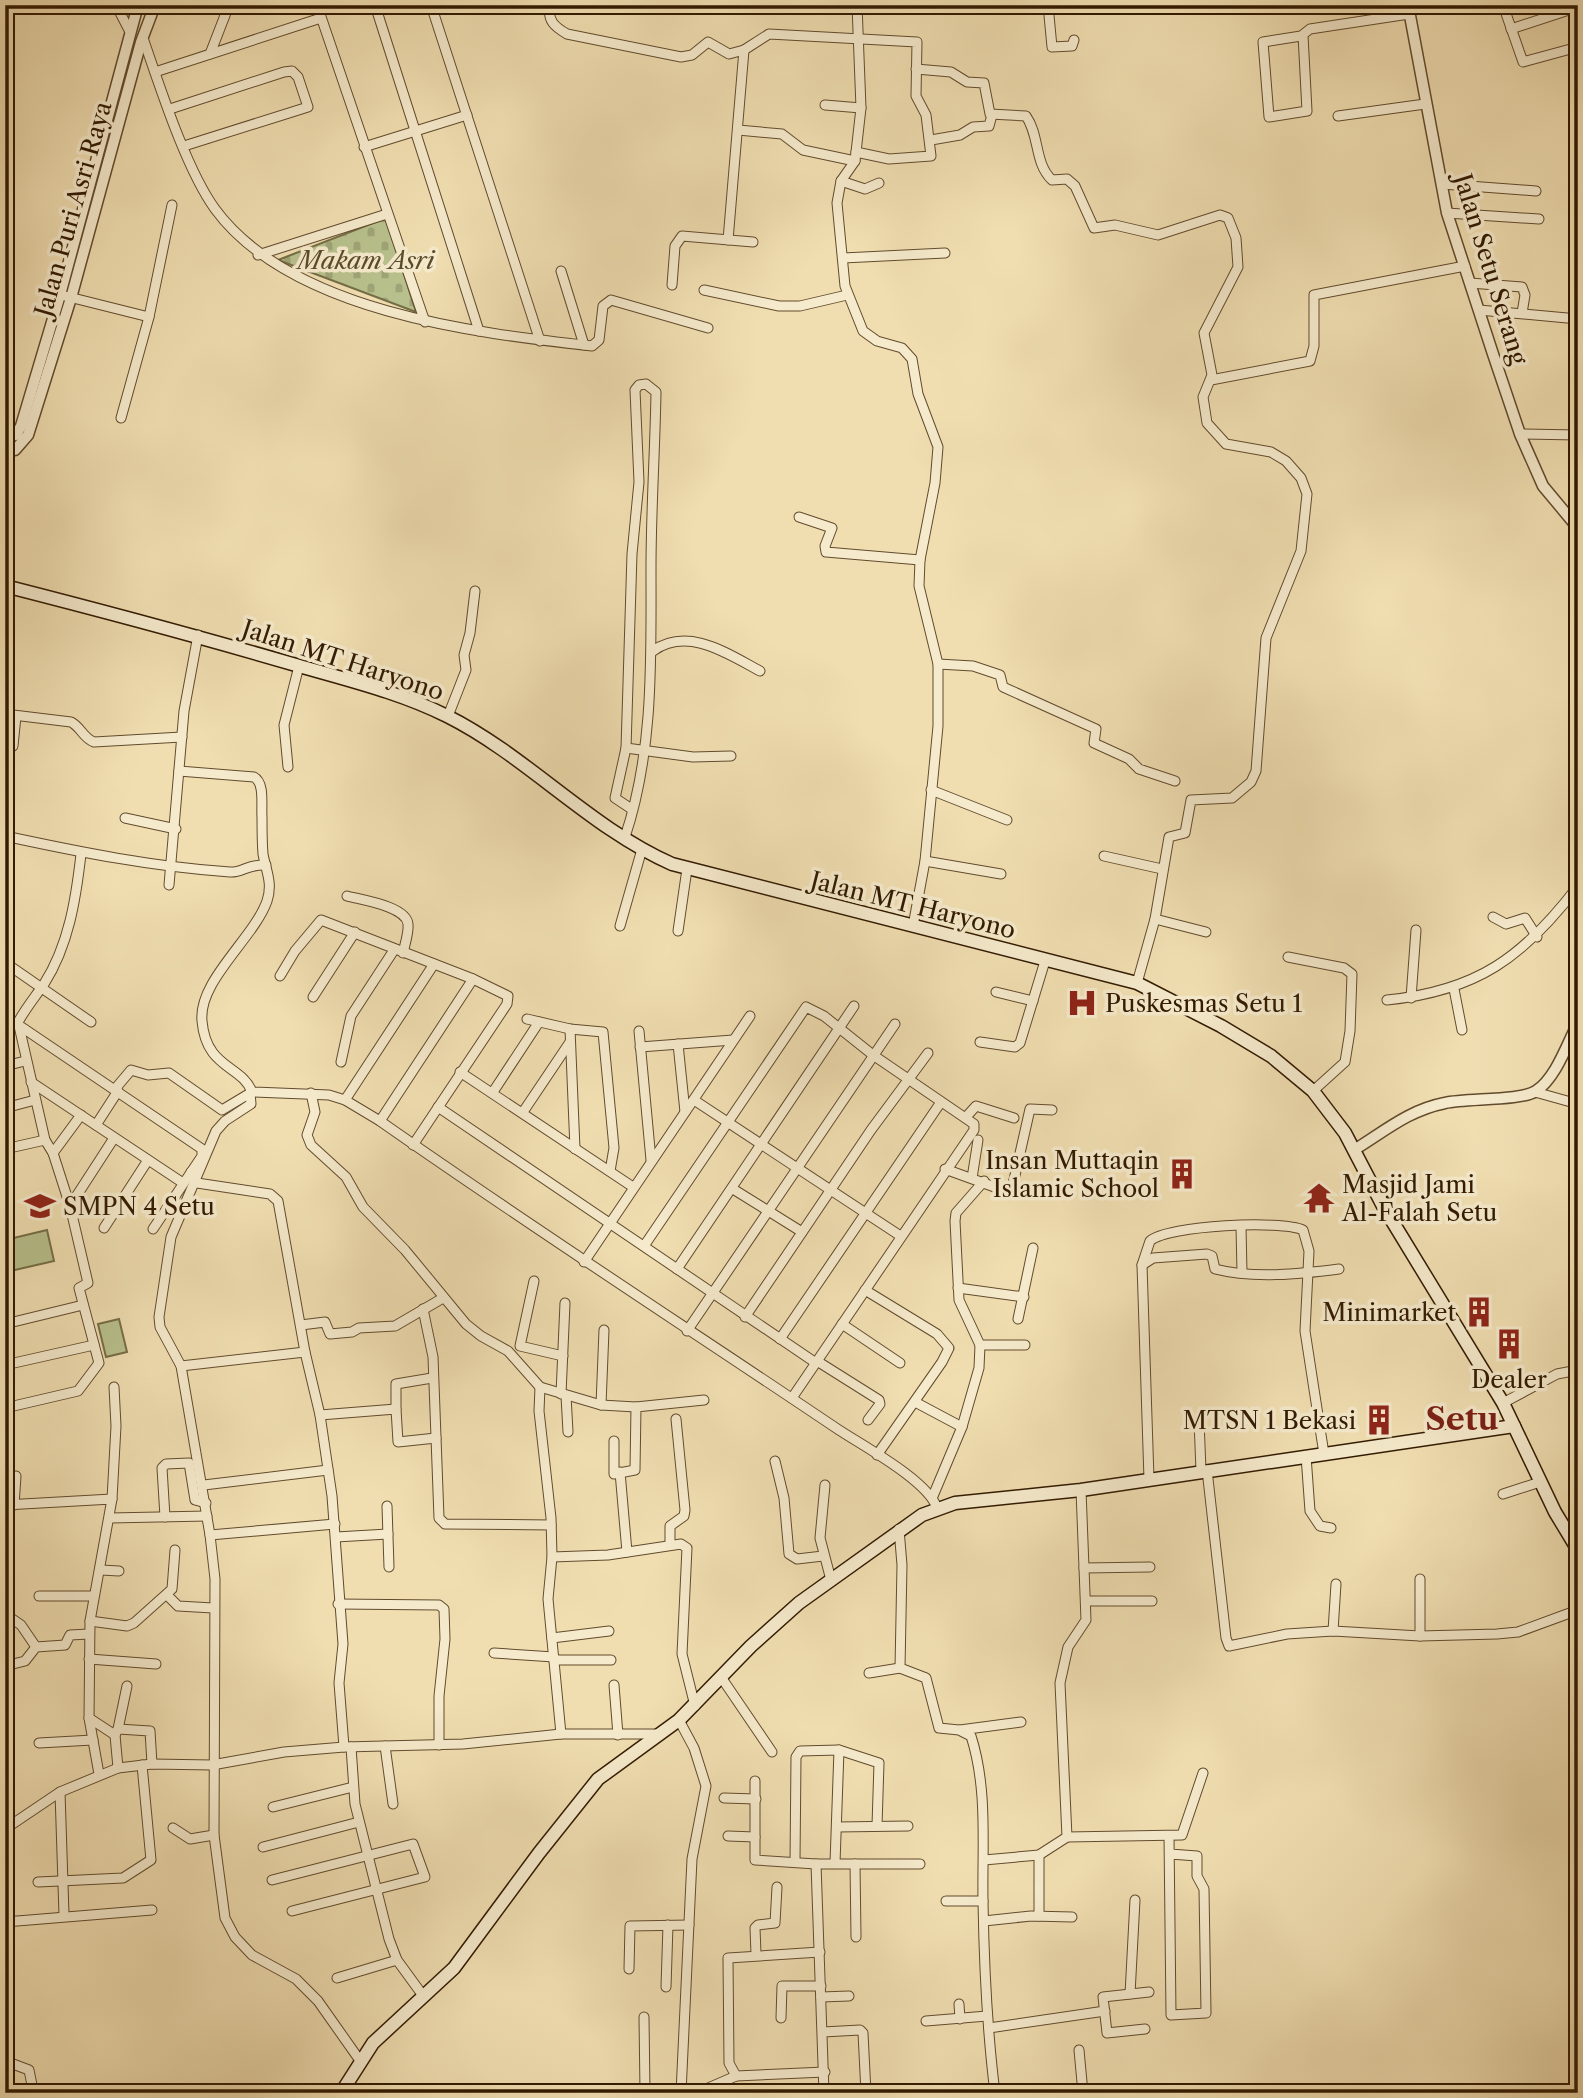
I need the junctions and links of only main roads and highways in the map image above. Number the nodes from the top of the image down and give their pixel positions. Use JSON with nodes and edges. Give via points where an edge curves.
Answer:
{"nodes":[{"id":1,"x":5,"y":586,"type":"edge"},
{"id":2,"x":1514,"y":1426,"type":"junction"},
{"id":3,"x":1578,"y":1550,"type":"edge"},
{"id":4,"x":341,"y":2093,"type":"edge"}],
"edges":[{"from":1,"to":2,"type":"main road","name":"Jalan MT Haryono","via":[[340,676],[448,716],[642,849],[687,869],[1137,983],[1246,1040],[1313,1091],[1332,1114]]},
{"from":2,"to":3,"type":"main road","name":"Jalan MT Haryono"},
{"from":2,"to":4,"type":"main road","via":[[1081,1490],[935,1502],[774,1624],[695,1706],[598,1779],[454,1968],[373,2042]]}]}
